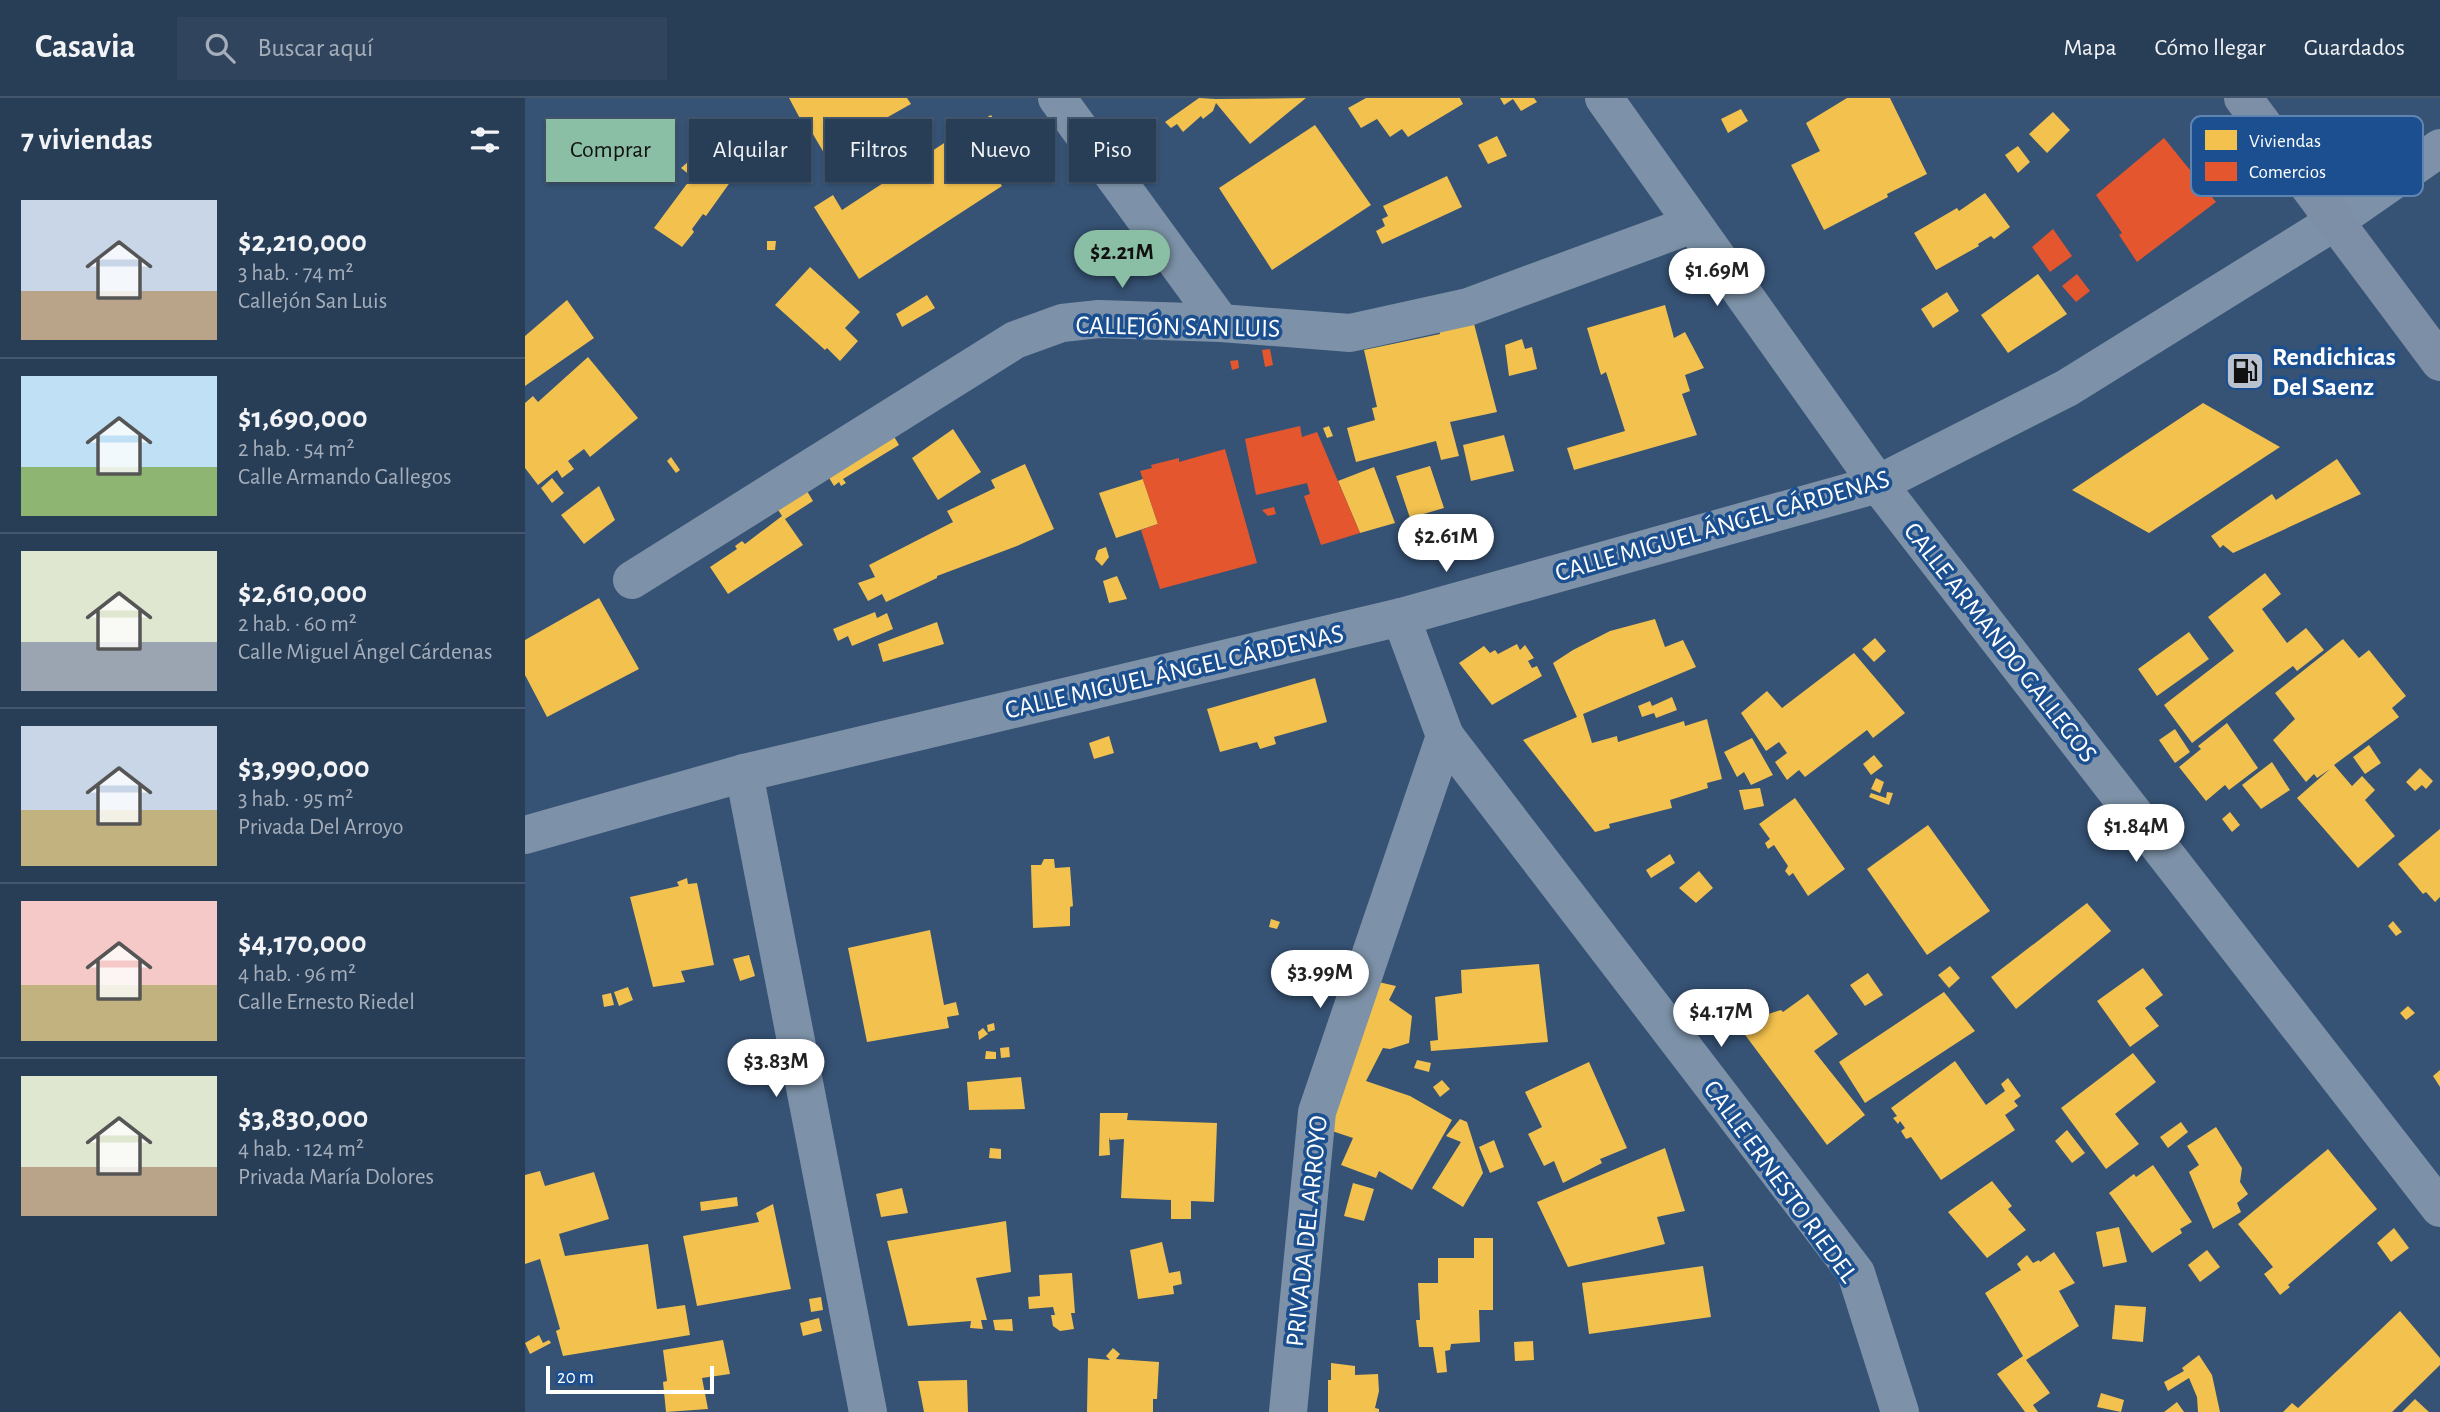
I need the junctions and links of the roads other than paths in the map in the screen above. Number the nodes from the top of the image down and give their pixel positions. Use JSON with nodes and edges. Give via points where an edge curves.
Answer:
{"nodes":[{"id":1,"x":1057,"y":98,"type":"edge"},
{"id":2,"x":1604,"y":98,"type":"edge"},
{"id":3,"x":2243,"y":98,"type":"edge"},
{"id":4,"x":2256,"y":116,"type":"edge"},
{"id":5,"x":2440,"y":148,"type":"edge"},
{"id":6,"x":2423,"y":160,"type":"edge"},
{"id":7,"x":2315,"y":196,"type":"edge"},
{"id":8,"x":2371,"y":196,"type":"edge"},
{"id":9,"x":2334,"y":222,"type":"junction"},
{"id":10,"x":1693,"y":224,"type":"junction"},
{"id":11,"x":1221,"y":323,"type":"junction"},
{"id":12,"x":2440,"y":362,"type":"edge"},
{"id":13,"x":1878,"y":484,"type":"junction"},
{"id":14,"x":632,"y":580,"type":"dead end"},
{"id":15,"x":1401,"y":617,"type":"junction"},
{"id":16,"x":1445,"y":736,"type":"junction"},
{"id":17,"x":744,"y":773,"type":"junction"},
{"id":18,"x":525,"y":835,"type":"edge"},
{"id":19,"x":2440,"y":1208,"type":"edge"},
{"id":20,"x":868,"y":1412,"type":"edge"},
{"id":21,"x":1289,"y":1412,"type":"edge"},
{"id":22,"x":1900,"y":1412,"type":"edge"}],
"edges":[{"from":1,"to":11,"type":"street"},
{"from":2,"to":10,"type":"street","name":"CALLE ARMANDO GALLEGOS"},
{"from":3,"to":4,"type":"main road"},
{"from":5,"to":6,"type":"street","name":"CALLE MIGUEL ÁNGEL CÁRDENAS"},
{"from":7,"to":9,"type":"main road"},
{"from":8,"to":9,"type":"street","name":"CALLE MIGUEL ÁNGEL CÁRDENAS"},
{"from":9,"to":12,"type":"main road"},
{"from":9,"to":13,"type":"street","name":"CALLE MIGUEL ÁNGEL CÁRDENAS","via":[[2067,388]]},
{"from":10,"to":11,"type":"street","name":"CALLEJÓN SAN LUIS","via":[[1468,307],[1350,333]]},
{"from":10,"to":13,"type":"street","name":"CALLE ARMANDO GALLEGOS"},
{"from":11,"to":14,"type":"street","name":"CALLEJÓN SAN LUIS","via":[[1099,319],[1062,323],[1015,340]]},
{"from":13,"to":15,"type":"street","name":"CALLE MIGUEL ÁNGEL CÁRDENAS"},
{"from":13,"to":19,"type":"street","name":"CALLE ARMANDO GALLEGOS"},
{"from":15,"to":16,"type":"street"},
{"from":15,"to":17,"type":"street","name":"CALLE MIGUEL ÁNGEL CÁRDENAS"},
{"from":16,"to":21,"type":"street","name":"PRIVADA DEL ARROYO","via":[[1317,1112]]},
{"from":16,"to":22,"type":"street","name":"CALLE ERNESTO RIEDEL","via":[[1856,1273]]},
{"from":17,"to":18,"type":"street","name":"CALLE MIGUEL ÁNGEL CÁRDENAS"},
{"from":17,"to":20,"type":"street"}]}
